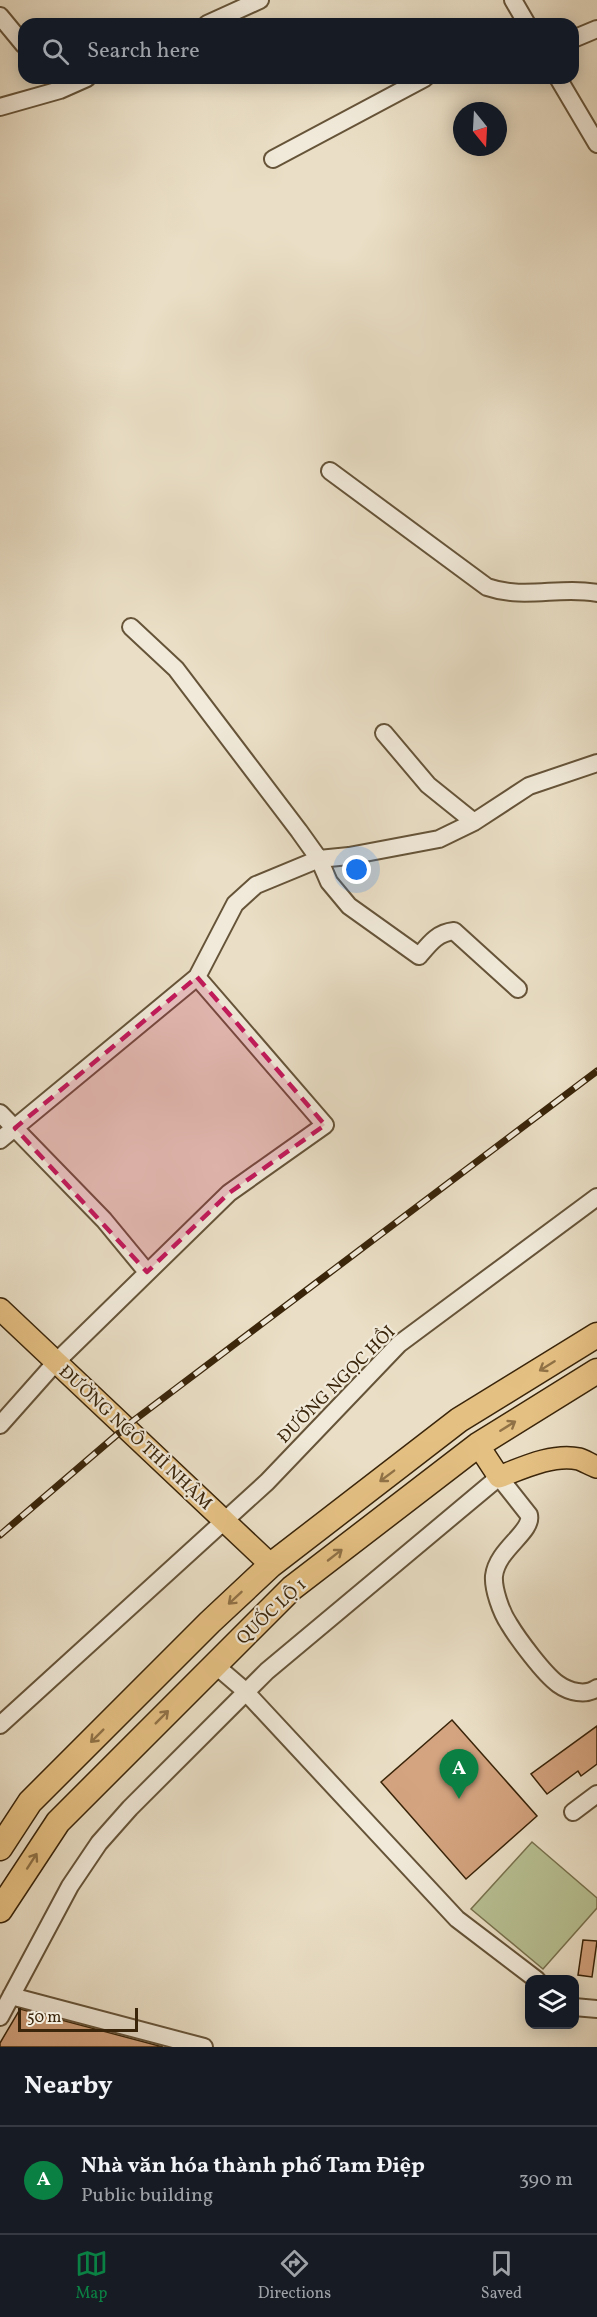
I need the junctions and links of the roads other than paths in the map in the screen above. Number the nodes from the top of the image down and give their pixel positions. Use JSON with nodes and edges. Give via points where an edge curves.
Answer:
{"nodes":[{"id":1,"x":260,"y":0,"type":"edge"},
{"id":2,"x":513,"y":0,"type":"edge"},
{"id":3,"x":0,"y":16,"type":"edge"},
{"id":4,"x":220,"y":18,"type":"edge"},
{"id":5,"x":523,"y":18,"type":"edge"},
{"id":6,"x":597,"y":28,"type":"edge"},
{"id":7,"x":579,"y":36,"type":"edge"},
{"id":8,"x":18,"y":38,"type":"edge"},
{"id":9,"x":55,"y":84,"type":"edge"},
{"id":10,"x":414,"y":84,"type":"edge"},
{"id":11,"x":562,"y":84,"type":"edge"},
{"id":12,"x":0,"y":107,"type":"edge"},
{"id":13,"x":597,"y":144,"type":"edge"},
{"id":14,"x":273,"y":159,"type":"dead end"},
{"id":15,"x":330,"y":471,"type":"dead end"},
{"id":16,"x":597,"y":592,"type":"edge"},
{"id":17,"x":131,"y":627,"type":"dead end"},
{"id":18,"x":384,"y":732,"type":"dead end"},
{"id":19,"x":597,"y":763,"type":"edge"},
{"id":20,"x":474,"y":822,"type":"junction"},
{"id":21,"x":319,"y":859,"type":"junction"},
{"id":22,"x":197,"y":977,"type":"junction"},
{"id":23,"x":518,"y":988,"type":"dead end"},
{"id":24,"x":0,"y":1113,"type":"edge"},
{"id":25,"x":15,"y":1128,"type":"junction"},
{"id":26,"x":0,"y":1140,"type":"edge"},
{"id":27,"x":597,"y":1197,"type":"edge"},
{"id":28,"x":147,"y":1272,"type":"junction"},
{"id":29,"x":0,"y":1309,"type":"edge"},
{"id":30,"x":597,"y":1335,"type":"edge"},
{"id":31,"x":56,"y":1362,"type":"junction"},
{"id":32,"x":597,"y":1371,"type":"edge"},
{"id":33,"x":0,"y":1425,"type":"edge"},
{"id":34,"x":478,"y":1445,"type":"junction"},
{"id":35,"x":597,"y":1467,"type":"edge"},
{"id":36,"x":499,"y":1477,"type":"junction"},
{"id":37,"x":224,"y":1520,"type":"junction"},
{"id":38,"x":271,"y":1565,"type":"junction"},
{"id":39,"x":294,"y":1586,"type":"junction"},
{"id":40,"x":215,"y":1665,"type":"junction"},
{"id":41,"x":597,"y":1688,"type":"edge"},
{"id":42,"x":246,"y":1692,"type":"junction"},
{"id":43,"x":0,"y":1725,"type":"edge"},
{"id":44,"x":597,"y":1794,"type":"edge"},
{"id":45,"x":573,"y":1812,"type":"dead end"},
{"id":46,"x":0,"y":1848,"type":"edge"},
{"id":47,"x":0,"y":1910,"type":"edge"},
{"id":48,"x":530,"y":1975,"type":"edge"},
{"id":49,"x":11,"y":1996,"type":"junction"},
{"id":50,"x":579,"y":2007,"type":"edge"},
{"id":51,"x":597,"y":2009,"type":"edge"},
{"id":52,"x":0,"y":2017,"type":"edge"},
{"id":53,"x":204,"y":2047,"type":"edge"}],
"edges":[{"from":1,"to":4,"type":"street"},
{"from":2,"to":5,"type":"street"},
{"from":3,"to":8,"type":"street"},
{"from":6,"to":7,"type":"street"},
{"from":9,"to":12,"type":"street"},
{"from":10,"to":14,"type":"street"},
{"from":11,"to":13,"type":"street"},
{"from":15,"to":16,"type":"street","via":[[487,587],[525,594],[577,589]]},
{"from":17,"to":21,"type":"street","via":[[176,669]]},
{"from":18,"to":20,"type":"street","via":[[428,785]]},
{"from":19,"to":20,"type":"street","via":[[529,786]]},
{"from":20,"to":21,"type":"street","via":[[439,839]]},
{"from":21,"to":22,"type":"street","via":[[256,885],[235,904]]},
{"from":21,"to":23,"type":"street","via":[[329,882],[349,906],[419,956],[437,936],[454,931]]},
{"from":22,"to":25,"type":"street"},
{"from":22,"to":28,"type":"street","via":[[326,1125],[229,1193]]},
{"from":24,"to":25,"type":"street"},
{"from":25,"to":26,"type":"street"},
{"from":25,"to":28,"type":"street","via":[[104,1220]]},
{"from":27,"to":37,"type":"street","name":"ĐƯỜNG NGỌC HỒI","via":[[399,1344],[267,1482]]},
{"from":28,"to":31,"type":"street"},
{"from":29,"to":31,"type":"main road","name":"ĐƯỜNG NGÔ THÌ NHẬM"},
{"from":30,"to":38,"type":"highway","name":"QUỐC LỘ 1","one_way":true,"via":[[459,1420]]},
{"from":31,"to":33,"type":"street"},
{"from":31,"to":37,"type":"main road","name":"ĐƯỜNG NGÔ THÌ NHẬM"},
{"from":34,"to":32,"type":"highway","name":"QUỐC LỘ 1","one_way":true},
{"from":34,"to":36,"type":"main road"},
{"from":39,"to":34,"type":"highway","name":"QUỐC LỘ 1","one_way":true},
{"from":35,"to":36,"type":"main road","via":[[579,1459],[558,1459]]},
{"from":36,"to":41,"type":"street","via":[[531,1520],[497,1563],[494,1578],[508,1623],[558,1684],[582,1693]]},
{"from":36,"to":42,"type":"street"},
{"from":37,"to":38,"type":"main road","name":"ĐƯỜNG NGÔ THÌ NHẬM"},
{"from":37,"to":43,"type":"street","name":"ĐƯỜNG NGỌC HỒI"},
{"from":38,"to":39,"type":"highway"},
{"from":38,"to":46,"type":"highway","name":"QUỐC LỘ 1","one_way":true,"via":[[30,1802]]},
{"from":39,"to":40,"type":"highway","name":"QUỐC LỘ 1"},
{"from":40,"to":42,"type":"street"},
{"from":47,"to":40,"type":"highway","name":"QUỐC LỘ 1","one_way":true,"via":[[58,1822]]},
{"from":42,"to":48,"type":"street","via":[[457,1919]]},
{"from":42,"to":49,"type":"street","via":[[99,1843],[70,1886]]},
{"from":44,"to":45,"type":"street"},
{"from":49,"to":52,"type":"street"},
{"from":49,"to":53,"type":"street"},
{"from":50,"to":51,"type":"street"}]}
